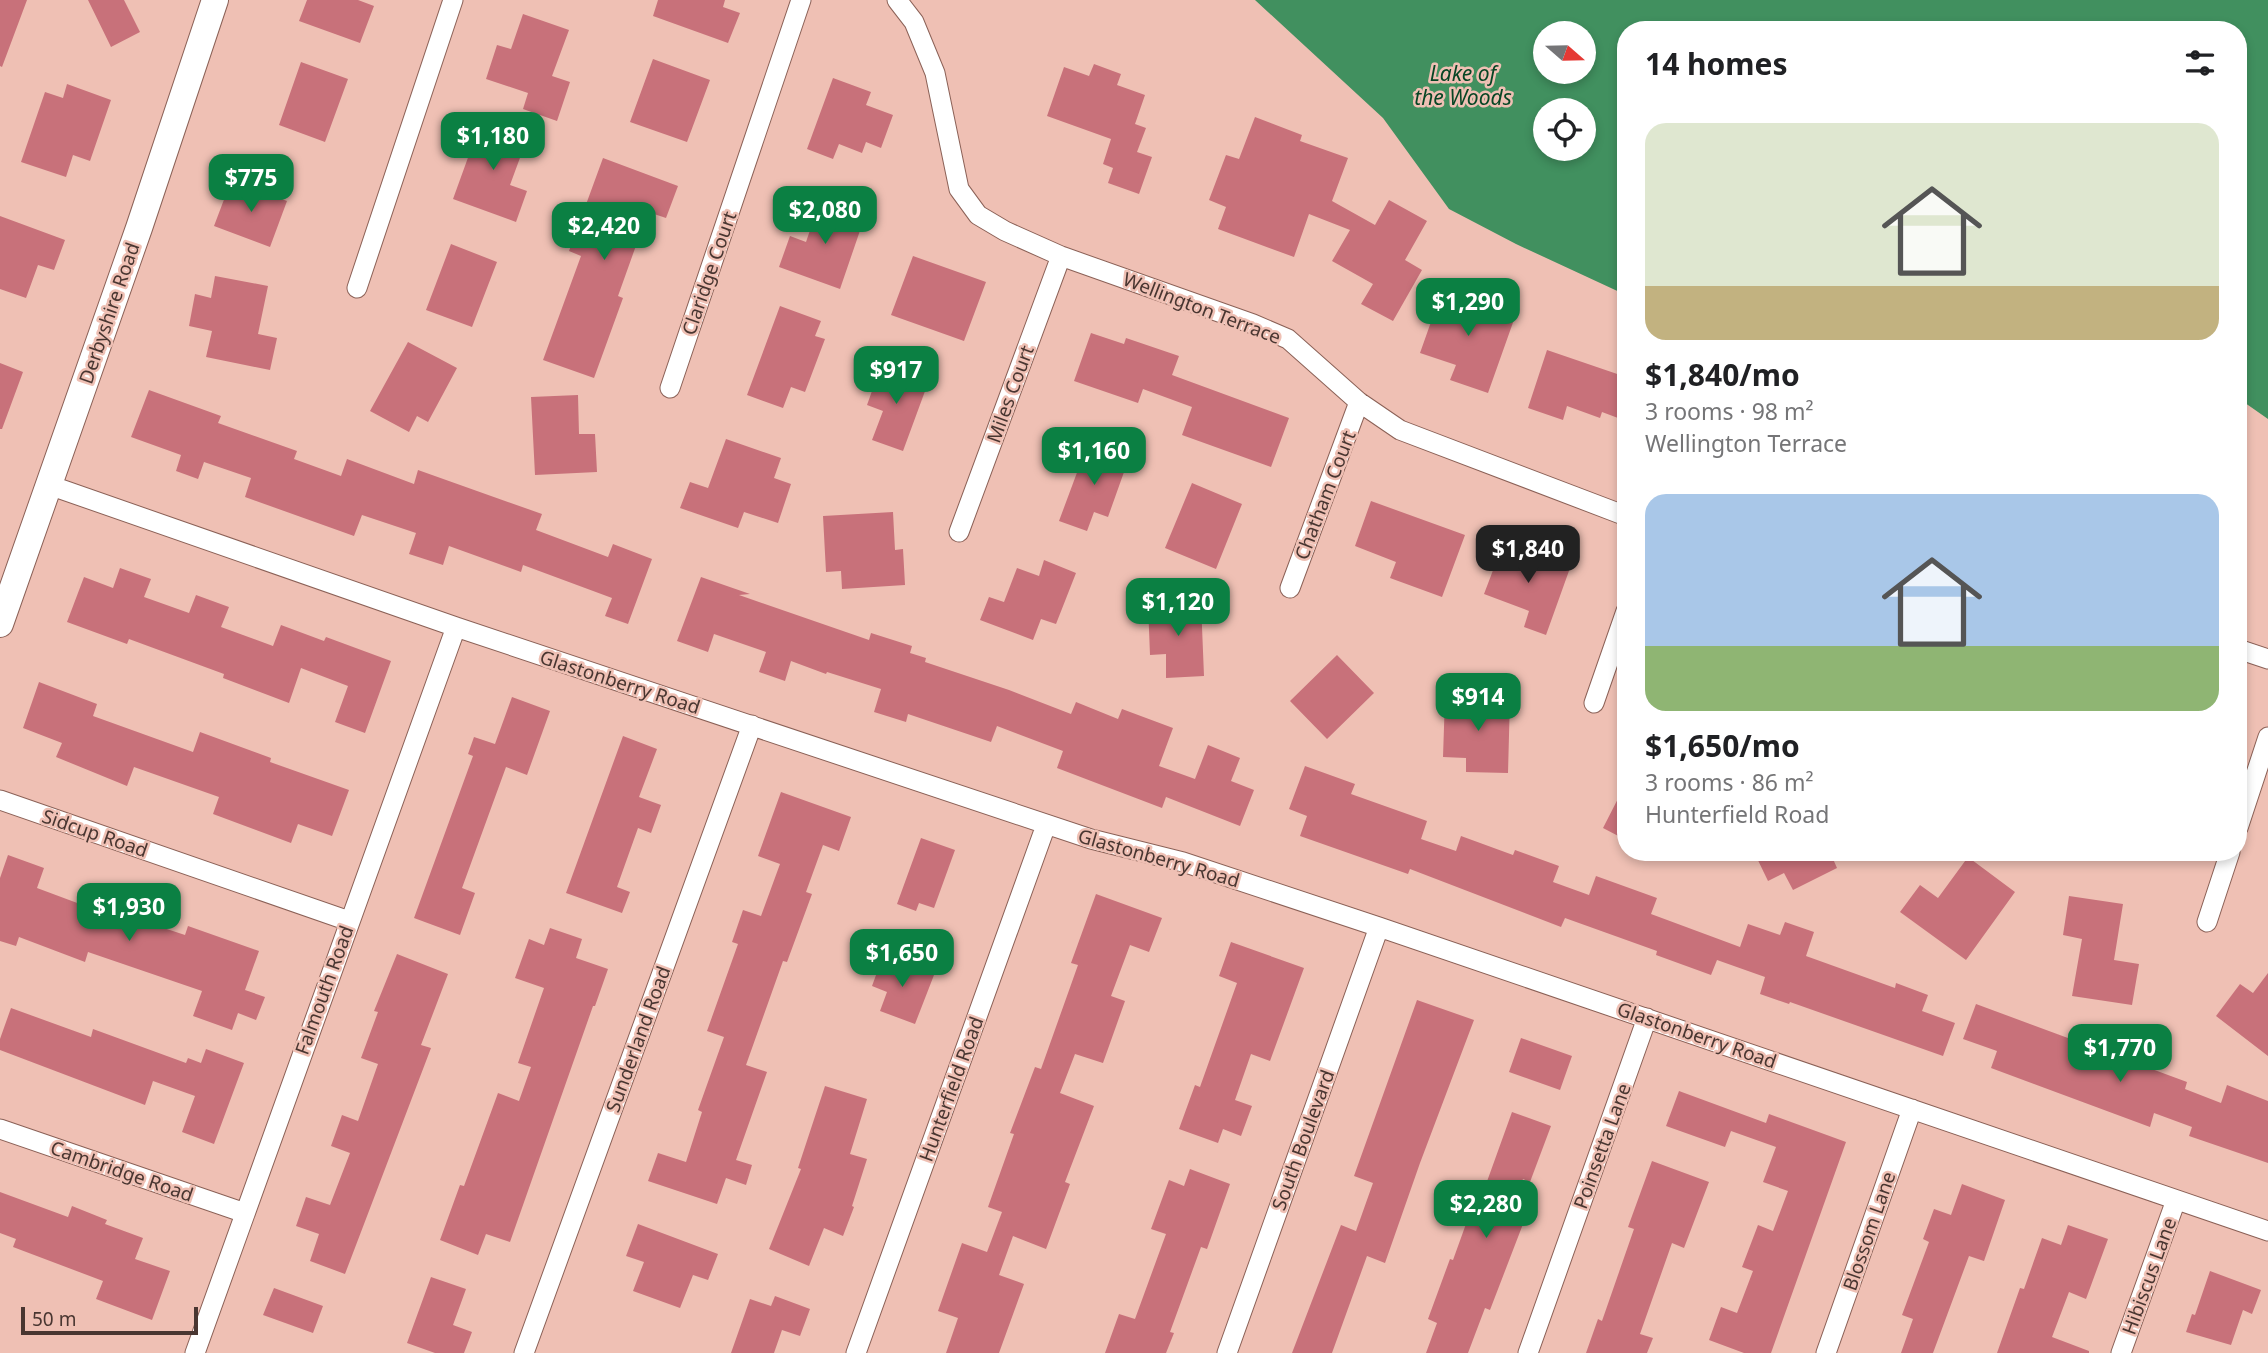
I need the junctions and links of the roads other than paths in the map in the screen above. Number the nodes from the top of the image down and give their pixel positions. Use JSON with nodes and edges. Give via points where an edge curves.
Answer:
{"nodes":[{"id":1,"x":215,"y":0,"type":"edge"},
{"id":2,"x":453,"y":0,"type":"edge"},
{"id":3,"x":801,"y":0,"type":"edge"},
{"id":4,"x":897,"y":0,"type":"edge"},
{"id":5,"x":1061,"y":256,"type":"junction"},
{"id":6,"x":357,"y":288,"type":"dead end"},
{"id":7,"x":670,"y":388,"type":"dead end"},
{"id":8,"x":1359,"y":402,"type":"junction"},
{"id":9,"x":49,"y":485,"type":"junction"},
{"id":10,"x":1617,"y":513,"type":"edge"},
{"id":11,"x":959,"y":532,"type":"dead end"},
{"id":12,"x":1290,"y":588,"type":"dead end"},
{"id":13,"x":0,"y":624,"type":"edge"},
{"id":14,"x":456,"y":627,"type":"junction"},
{"id":15,"x":1617,"y":637,"type":"edge"},
{"id":16,"x":2247,"y":652,"type":"edge"},
{"id":17,"x":2268,"y":659,"type":"edge"},
{"id":18,"x":1594,"y":703,"type":"dead end"},
{"id":19,"x":752,"y":726,"type":"junction"},
{"id":20,"x":2268,"y":737,"type":"edge"},
{"id":21,"x":0,"y":800,"type":"edge"},
{"id":22,"x":2247,"y":801,"type":"edge"},
{"id":23,"x":1046,"y":825,"type":"junction"},
{"id":24,"x":2227,"y":861,"type":"edge"},
{"id":25,"x":349,"y":921,"type":"junction"},
{"id":26,"x":2207,"y":922,"type":"dead end"},
{"id":27,"x":1379,"y":927,"type":"junction"},
{"id":28,"x":1647,"y":1018,"type":"junction"},
{"id":29,"x":1912,"y":1109,"type":"junction"},
{"id":30,"x":0,"y":1129,"type":"edge"},
{"id":31,"x":2176,"y":1200,"type":"junction"},
{"id":32,"x":245,"y":1213,"type":"junction"},
{"id":33,"x":2268,"y":1231,"type":"edge"},
{"id":34,"x":195,"y":1353,"type":"edge"},
{"id":35,"x":524,"y":1353,"type":"edge"},
{"id":36,"x":856,"y":1353,"type":"edge"},
{"id":37,"x":1227,"y":1353,"type":"edge"},
{"id":38,"x":1528,"y":1353,"type":"edge"},
{"id":39,"x":1826,"y":1353,"type":"edge"},
{"id":40,"x":2122,"y":1353,"type":"edge"}],
"edges":[{"from":1,"to":9,"type":"street","name":"Derbyshire Road"},
{"from":2,"to":6,"type":"street"},
{"from":3,"to":7,"type":"street","name":"Claridge Court"},
{"from":4,"to":5,"type":"street","name":"Wellington Terrace","via":[[914,22],[935,73],[959,189],[978,215]]},
{"from":5,"to":8,"type":"street","name":"Wellington Terrace","via":[[1288,339]]},
{"from":5,"to":11,"type":"street","name":"Miles Court"},
{"from":8,"to":10,"type":"street","name":"Wellington Terrace","via":[[1400,430]]},
{"from":8,"to":12,"type":"street","name":"Chatham Court"},
{"from":9,"to":13,"type":"street","name":"Derbyshire Road"},
{"from":9,"to":14,"type":"street","name":"Glastonberry Road"},
{"from":14,"to":19,"type":"street","name":"Glastonberry Road"},
{"from":14,"to":25,"type":"street","name":"Falmouth Road"},
{"from":15,"to":18,"type":"street"},
{"from":16,"to":17,"type":"street"},
{"from":19,"to":23,"type":"street","name":"Glastonberry Road"},
{"from":19,"to":35,"type":"street","name":"Sunderland Road"},
{"from":20,"to":22,"type":"street"},
{"from":21,"to":25,"type":"street","name":"Sidcup Road"},
{"from":23,"to":27,"type":"street","name":"Glastonberry Road","via":[[1183,862]]},
{"from":23,"to":36,"type":"street","name":"Hunterfield Road"},
{"from":24,"to":26,"type":"street"},
{"from":25,"to":32,"type":"street","name":"Falmouth Road"},
{"from":27,"to":28,"type":"street","name":"Glastonberry Road"},
{"from":27,"to":37,"type":"street","name":"South Boulevard"},
{"from":28,"to":29,"type":"street","name":"Glastonberry Road"},
{"from":28,"to":38,"type":"street","name":"Poinsetta Lane"},
{"from":29,"to":31,"type":"street","name":"Glastonberry Road"},
{"from":29,"to":39,"type":"street","name":"Blossom Lane"},
{"from":30,"to":32,"type":"street","name":"Cambridge Road"},
{"from":31,"to":33,"type":"street","name":"Glastonberry Road"},
{"from":31,"to":40,"type":"street","name":"Hibiscus Lane"},
{"from":32,"to":34,"type":"street","name":"Falmouth Road"}]}
